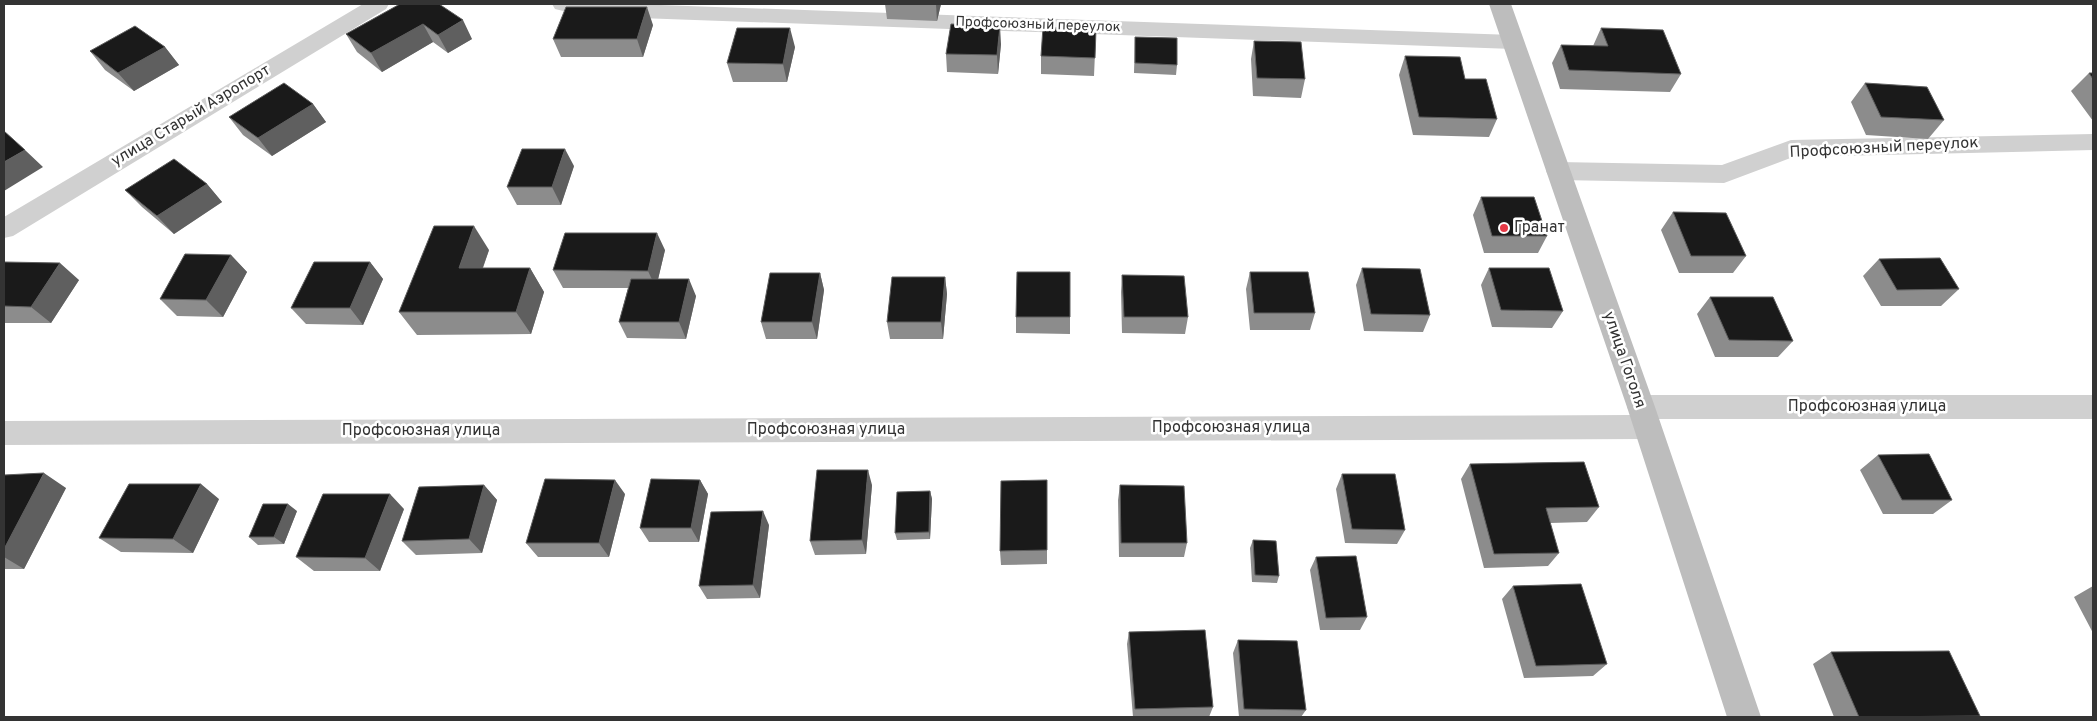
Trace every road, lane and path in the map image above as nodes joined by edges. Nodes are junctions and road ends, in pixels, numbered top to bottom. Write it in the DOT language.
graph roads {
  1 [pos="378,4"];
  2 [pos="564,4"];
  3 [pos="1500,4"];
  4 [pos="1513,42"];
  5 [pos="2093,142"];
  6 [pos="1558,171"];
  7 [pos="4,229"];
  8 [pos="2093,407"];
  9 [pos="1644,417"];
  10 [pos="4,433"];
  11 [pos="1744,717"];
  1 -- 7 [label="street, улица Старый Аэропорт"];
  2 -- 4 [label="street, Профсоюзный переулок"];
  3 -- 4 [label="main road, улица Гоголя"];
  4 -- 6 [label="main road, улица Гоголя"];
  5 -- 6 [label="street, Профсоюзный переулок"];
  6 -- 9 [label="main road, улица Гоголя"];
  8 -- 9 [label="street, Профсоюзная улица"];
  9 -- 10 [label="street, Профсоюзная улица"];
  9 -- 11 [label="main road, улица Гоголя"];
}
